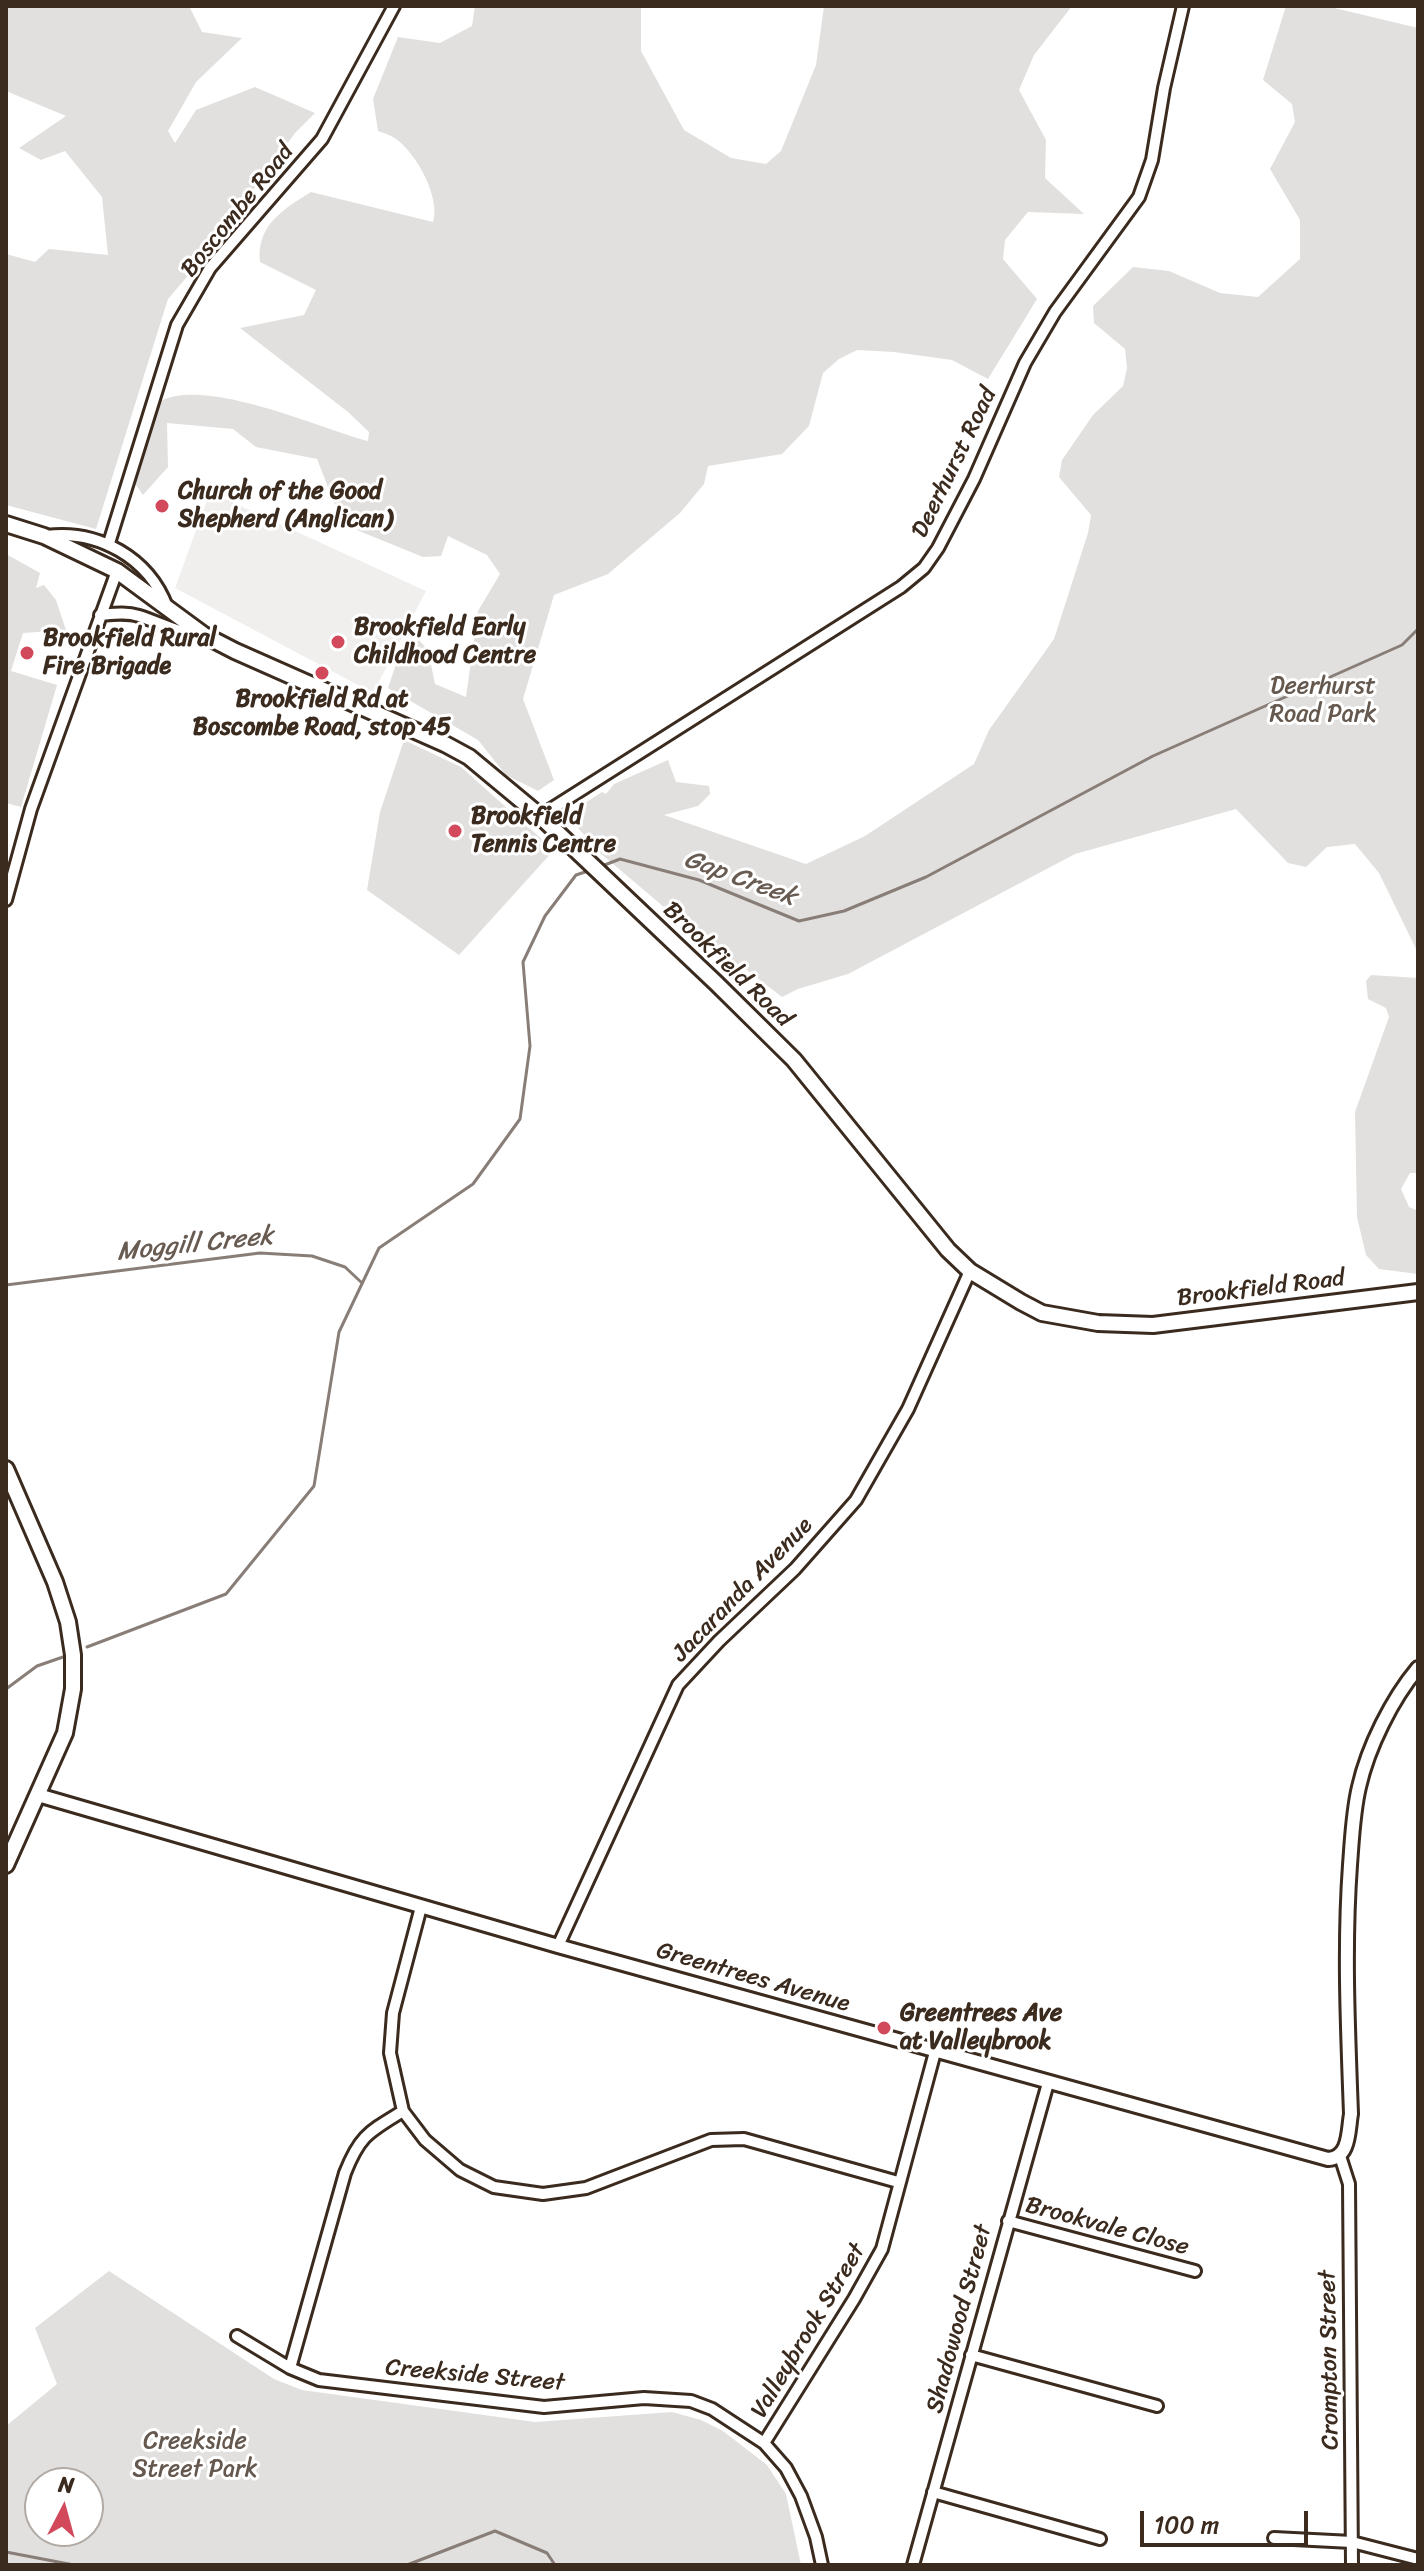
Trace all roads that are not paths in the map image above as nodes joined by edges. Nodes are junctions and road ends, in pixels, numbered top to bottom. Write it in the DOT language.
graph roads {
  1 [pos="394,6"];
  2 [pos="1183,6"];
  3 [pos="6,524"];
  4 [pos="44,536"];
  5 [pos="109,543"];
  6 [pos="117,571"];
  7 [pos="168,610"];
  8 [pos="100,615"];
  9 [pos="204,635"];
  10 [pos="540,816"];
  11 [pos="6,900"];
  12 [pos="970,1271"];
  13 [pos="1418,1292"];
  14 [pos="6,1469"];
  15 [pos="1418,1668"];
  16 [pos="38,1795"];
  17 [pos="6,1865"];
  18 [pos="421,1907"];
  19 [pos="558,1946"];
  20 [pos="935,2052"];
  21 [pos="1048,2083"];
  22 [pos="403,2111"];
  23 [pos="1340,2156"];
  24 [pos="898,2182"];
  25 [pos="1008,2221"];
  26 [pos="1195,2271"];
  27 [pos="237,2336"];
  28 [pos="971,2355"];
  29 [pos="290,2368"];
  30 [pos="1157,2406"];
  31 [pos="764,2443"];
  32 [pos="933,2492"];
  33 [pos="1274,2538"];
  34 [pos="1100,2539"];
  35 [pos="1352,2542"];
  36 [pos="1418,2559"];
  37 [pos="822,2565"];
  38 [pos="913,2565"];
  39 [pos="1352,2565"];
  1 -- 5 [label="street, Boscombe Road"];
  2 -- 10 [label="street, Deerhurst Road"];
  3 -- 4 [label="main road, Brookfield Road"];
  4 -- 5 [label="street"];
  4 -- 6 [label="main road, Brookfield Road"];
  5 -- 7 [label="street"];
  6 -- 7 [label="main road, Brookfield Road"];
  6 -- 8 [label="street"];
  7 -- 9 [label="main road, Brookfield Road"];
  8 -- 9 [label="street"];
  8 -- 11 [label="street"];
  9 -- 10 [label="main road, Brookfield Road"];
  10 -- 12 [label="main road, Brookfield Road"];
  12 -- 13 [label="main road, Brookfield Road"];
  12 -- 19 [label="street, Jacaranda Avenue"];
  14 -- 16 [label="main road"];
  15 -- 23 [label="street"];
  16 -- 17 [label="main road"];
  16 -- 18 [label="street, Greentrees Avenue"];
  18 -- 19 [label="street, Greentrees Avenue"];
  18 -- 22 [label="street"];
  19 -- 20 [label="street, Greentrees Avenue"];
  20 -- 21 [label="street, Greentrees Avenue"];
  20 -- 24 [label="street, Valleybrook Street"];
  21 -- 23 [label="street, Greentrees Avenue"];
  21 -- 25 [label="street, Shadowood Street"];
  22 -- 24 [label="street"];
  22 -- 29 [label="street"];
  23 -- 35 [label="street, Crompton Street"];
  24 -- 31 [label="street, Valleybrook Street"];
  25 -- 26 [label="street, Brookvale Close"];
  25 -- 28 [label="street, Shadowood Street"];
  27 -- 29 [label="street, Creekside Street"];
  28 -- 30 [label="street"];
  28 -- 32 [label="street, Shadowood Street"];
  29 -- 31 [label="street, Creekside Street"];
  31 -- 37 [label="street, Creekside Street"];
  32 -- 34 [label="street"];
  32 -- 38 [label="street, Shadowood Street"];
  33 -- 35 [label="street"];
  35 -- 36 [label="street"];
  35 -- 39 [label="street, Crompton Street"];
}
